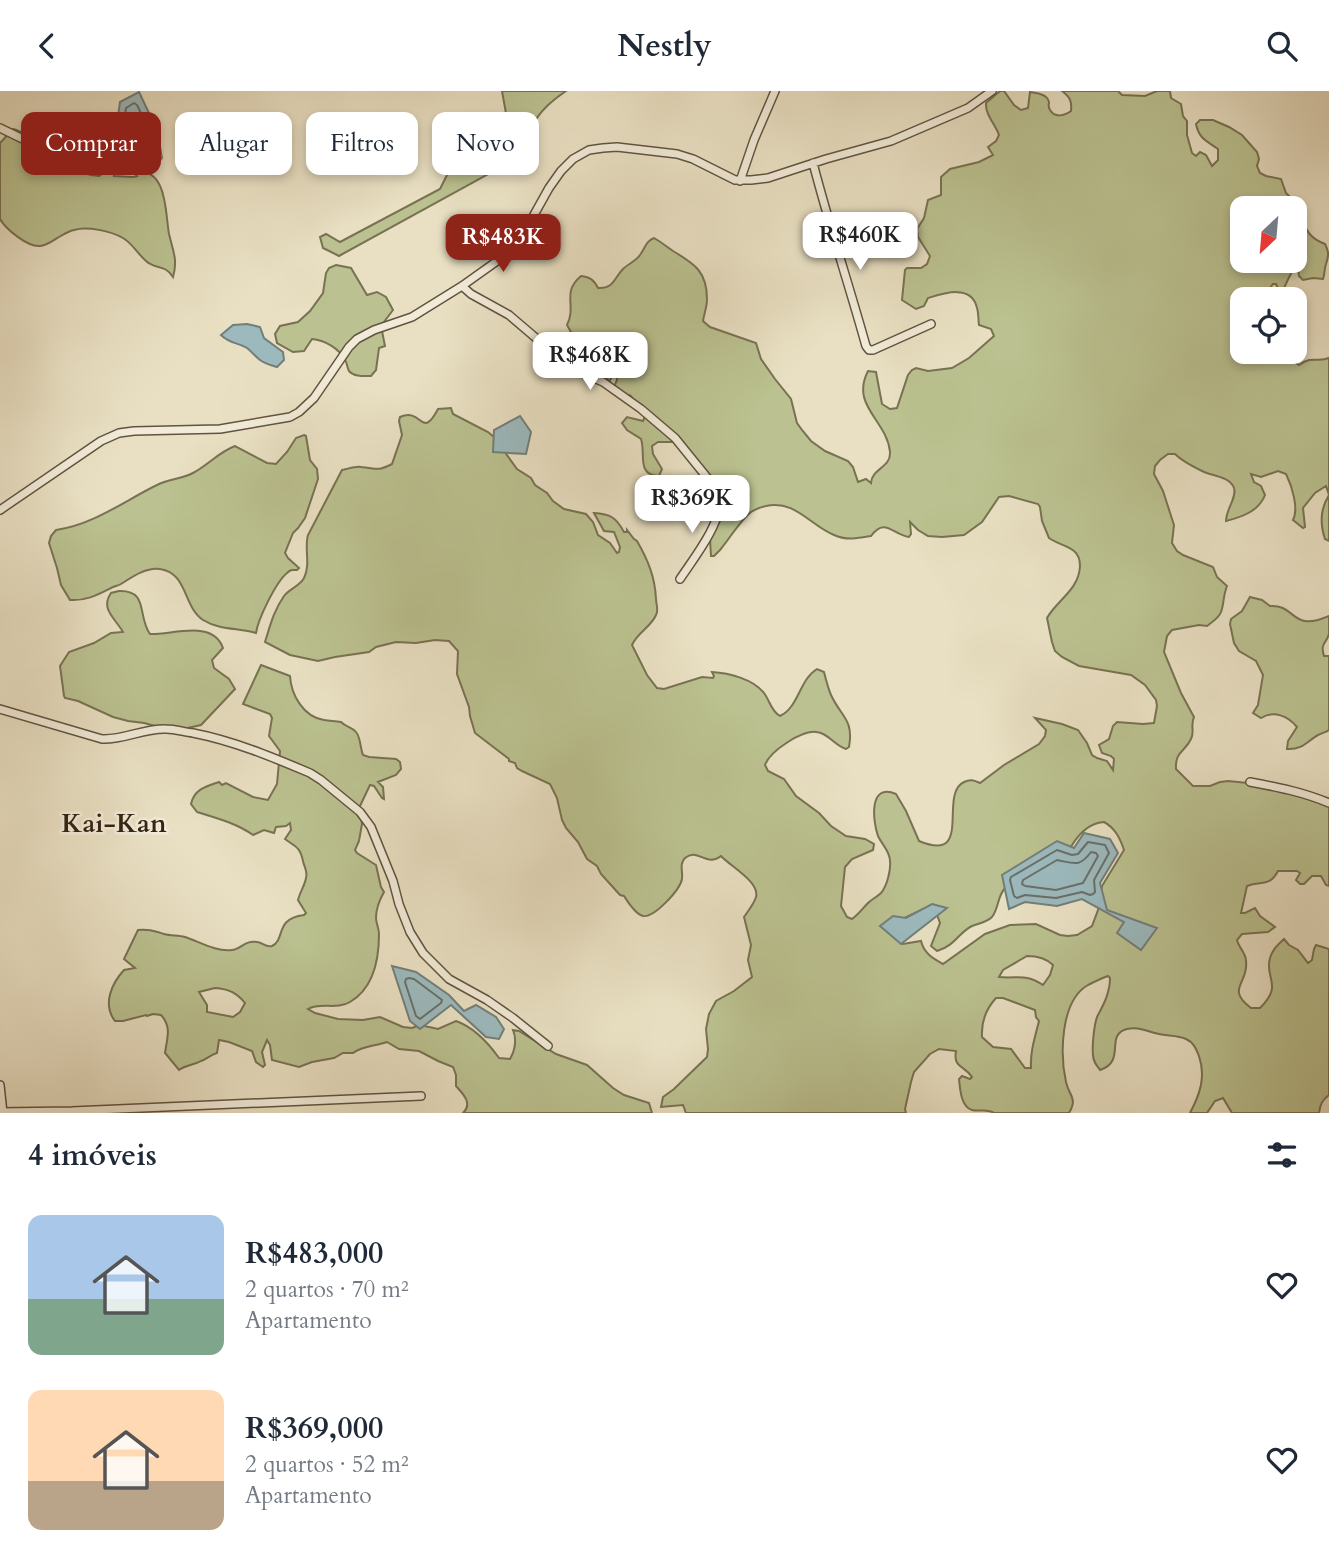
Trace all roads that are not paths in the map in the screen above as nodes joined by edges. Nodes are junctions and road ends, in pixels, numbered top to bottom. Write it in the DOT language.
graph roads {
  1 [pos="775,91"];
  2 [pos="992,91"];
  3 [pos="2,129"];
  4 [pos="21,138"];
  5 [pos="0,139"];
  6 [pos="813,163"];
  7 [pos="740,181"];
  8 [pos="462,286"];
  9 [pos="931,324"];
  10 [pos="0,510"];
  11 [pos="680,579"];
  12 [pos="0,709"];
  13 [pos="1250,782"];
  14 [pos="1329,803"];
  15 [pos="548,1046"];
  16 [pos="0,1085"];
  17 [pos="421,1096"];
  18 [pos="2,1112"];
  1 -- 7 [label="street"];
  2 -- 6 [label="street"];
  3 -- 4 [label="street"];
  3 -- 5 [label="street"];
  6 -- 7 [label="street"];
  6 -- 9 [label="street"];
  7 -- 8 [label="street"];
  8 -- 10 [label="street"];
  8 -- 11 [label="street"];
  12 -- 15 [label="street"];
  13 -- 14 [label="street"];
  16 -- 18 [label="street"];
  17 -- 18 [label="street"];
}
